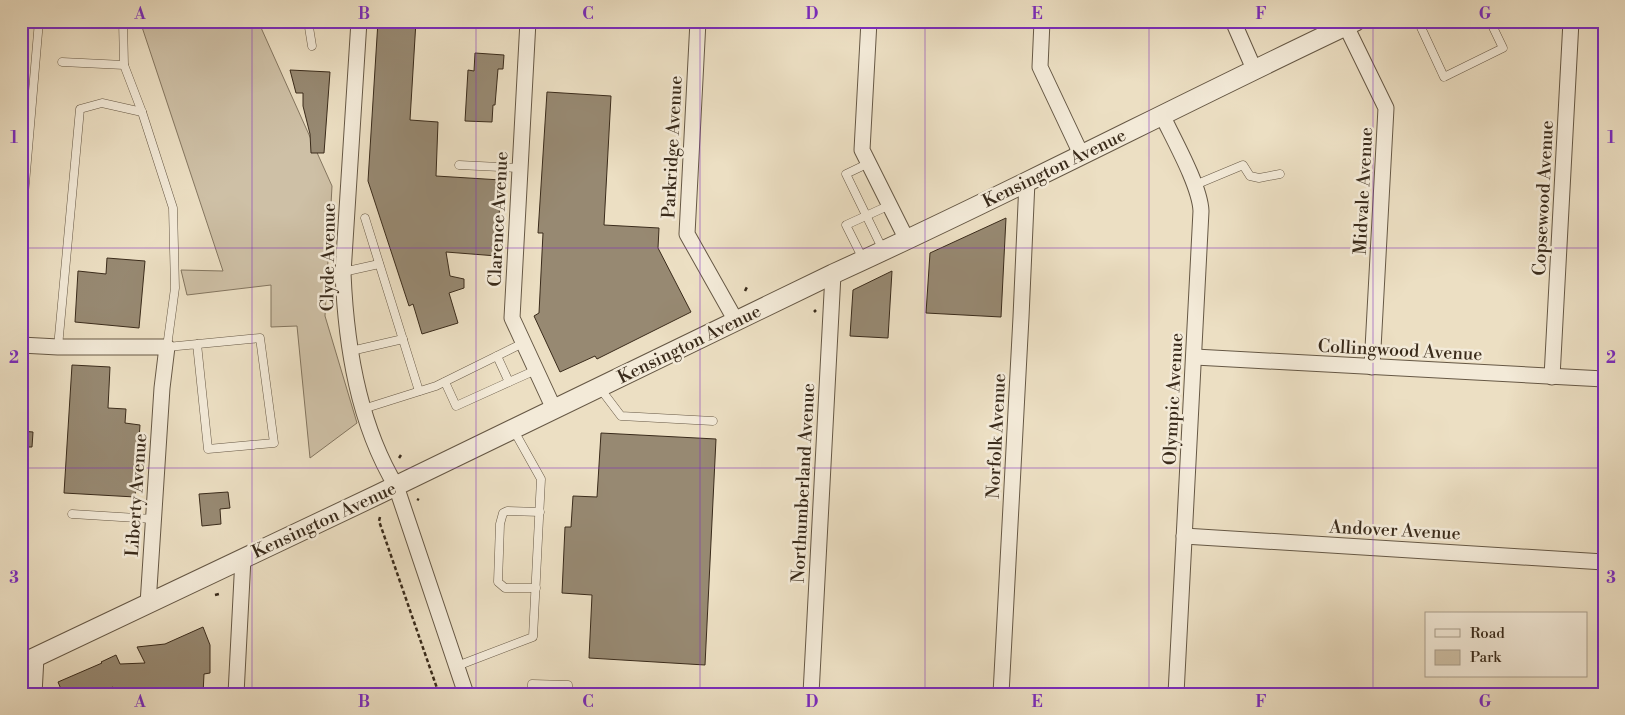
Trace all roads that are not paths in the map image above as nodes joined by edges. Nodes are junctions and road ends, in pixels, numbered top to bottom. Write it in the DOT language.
graph roads {
  1 [pos="38,21"];
  2 [pos="123,21"];
  3 [pos="308,21"];
  4 [pos="358,21"];
  5 [pos="528,21"];
  6 [pos="698,21"];
  7 [pos="869,21"];
  8 [pos="1042,21"];
  9 [pos="1233,21"];
  10 [pos="1418,21"];
  11 [pos="1490,21"];
  12 [pos="1571,21"];
  13 [pos="1350,24"];
  14 [pos="312,46"];
  15 [pos="62,62"];
  16 [pos="124,66"];
  17 [pos="1254,69"];
  18 [pos="142,112"];
  19 [pos="1162,115"];
  20 [pos="1081,154"];
  21 [pos="869,163"];
  22 [pos="459,165"];
  23 [pos="520,168"];
  24 [pos="1280,174"];
  25 [pos="1027,181"];
  26 [pos="1195,185"];
  27 [pos="890,205"];
  28 [pos="866,216"];
  29 [pos="365,218"];
  30 [pos="21,230"];
  31 [pos="908,240"];
  32 [pos="883,251"];
  33 [pos="863,260"];
  34 [pos="379,264"];
  35 [pos="343,272"];
  36 [pos="833,274"];
  37 [pos="736,321"];
  38 [pos="403,339"];
  39 [pos="523,343"];
  40 [pos="197,344"];
  41 [pos="21,345"];
  42 [pos="58,347"];
  43 [pos="167,347"];
  44 [pos="351,350"];
  45 [pos="497,356"];
  46 [pos="1194,357"];
  47 [pos="1372,367"];
  48 [pos="536,370"];
  49 [pos="1552,377"];
  50 [pos="1604,379"];
  51 [pos="445,382"];
  52 [pos="509,382"];
  53 [pos="599,387"];
  54 [pos="419,391"];
  55 [pos="363,409"];
  56 [pos="554,409"];
  57 [pos="713,421"];
  58 [pos="513,429"];
  59 [pos="396,486"];
  60 [pos="540,512"];
  61 [pos="72,514"];
  62 [pos="153,519"];
  63 [pos="1184,536"];
  64 [pos="243,558"];
  65 [pos="1604,562"];
  66 [pos="536,588"];
  67 [pos="148,604"];
  68 [pos="28,660"];
  69 [pos="457,666"];
  70 [pos="34,694"];
  71 [pos="236,694"];
  72 [pos="466,694"];
  73 [pos="532,694"];
  74 [pos="568,694"];
  75 [pos="811,694"];
  76 [pos="1001,694"];
  77 [pos="1176,694"];
  1 -- 30 [label="lane"];
  2 -- 16 [label="lane"];
  3 -- 14 [label="lane"];
  4 -- 35 [label="street, Clyde Avenue"];
  5 -- 23 [label="street, Clarence Avenue"];
  6 -- 37 [label="street, Parkridge Avenue"];
  7 -- 21 [label="street"];
  8 -- 20 [label="street"];
  9 -- 17 [label="street"];
  10 -- 11 [label="lane"];
  12 -- 49 [label="street, Copsewood Avenue"];
  13 -- 17 [label="street, Kensington Avenue"];
  13 -- 47 [label="street, Midvale Avenue"];
  15 -- 16 [label="lane"];
  16 -- 18 [label="lane"];
  17 -- 19 [label="street, Kensington Avenue"];
  18 -- 42 [label="lane"];
  18 -- 43 [label="lane"];
  19 -- 20 [label="street, Kensington Avenue"];
  19 -- 26 [label="street, Olympic Avenue"];
  20 -- 25 [label="street, Kensington Avenue"];
  21 -- 27 [label="street"];
  21 -- 28 [label="lane"];
  22 -- 23 [label="lane"];
  23 -- 39 [label="street, Clarence Avenue"];
  24 -- 26 [label="lane"];
  25 -- 31 [label="street, Kensington Avenue"];
  25 -- 76 [label="street, Norfolk Avenue"];
  26 -- 46 [label="street, Olympic Avenue"];
  27 -- 28 [label="lane"];
  27 -- 31 [label="street"];
  28 -- 32 [label="lane"];
  28 -- 33 [label="lane"];
  29 -- 34 [label="lane"];
  31 -- 32 [label="street, Kensington Avenue"];
  32 -- 33 [label="street, Kensington Avenue"];
  33 -- 36 [label="street, Kensington Avenue"];
  34 -- 35 [label="lane"];
  34 -- 38 [label="lane"];
  35 -- 44 [label="street, Clyde Avenue"];
  36 -- 37 [label="street, Kensington Avenue"];
  36 -- 75 [label="street, Northumberland Avenue"];
  37 -- 53 [label="street, Kensington Avenue"];
  38 -- 44 [label="lane"];
  38 -- 54 [label="lane"];
  39 -- 45 [label="lane"];
  39 -- 48 [label="street, Clarence Avenue"];
  40 -- 40 [label="lane"];
  40 -- 43 [label="lane"];
  41 -- 42 [label="street"];
  42 -- 43 [label="street"];
  43 -- 62 [label="street, Liberty Avenue"];
  44 -- 55 [label="street, Clyde Avenue"];
  45 -- 51 [label="lane"];
  45 -- 52 [label="lane"];
  46 -- 47 [label="street, Collingwood Avenue"];
  46 -- 63 [label="street, Olympic Avenue"];
  47 -- 49 [label="street, Collingwood Avenue"];
  48 -- 52 [label="lane"];
  48 -- 56 [label="street, Clarence Avenue"];
  49 -- 50 [label="street, Collingwood Avenue"];
  51 -- 52 [label="lane"];
  51 -- 54 [label="lane"];
  53 -- 56 [label="street, Kensington Avenue"];
  53 -- 57 [label="lane"];
  54 -- 55 [label="lane"];
  55 -- 59 [label="street, Clyde Avenue"];
  56 -- 58 [label="street, Kensington Avenue"];
  58 -- 59 [label="street, Kensington Avenue"];
  58 -- 60 [label="lane"];
  59 -- 64 [label="street, Kensington Avenue"];
  59 -- 69 [label="street, Clyde Avenue"];
  60 -- 66 [label="lane"];
  60 -- 66 [label="lane"];
  61 -- 62 [label="lane"];
  62 -- 67 [label="street, Liberty Avenue"];
  63 -- 65 [label="street, Andover Avenue"];
  63 -- 77 [label="street, Olympic Avenue"];
  64 -- 67 [label="street, Kensington Avenue"];
  64 -- 71 [label="street"];
  66 -- 69 [label="lane"];
  67 -- 68 [label="street, Kensington Avenue"];
  68 -- 70 [label="street"];
  69 -- 72 [label="street, Clyde Avenue"];
  73 -- 74 [label="lane"];
}
